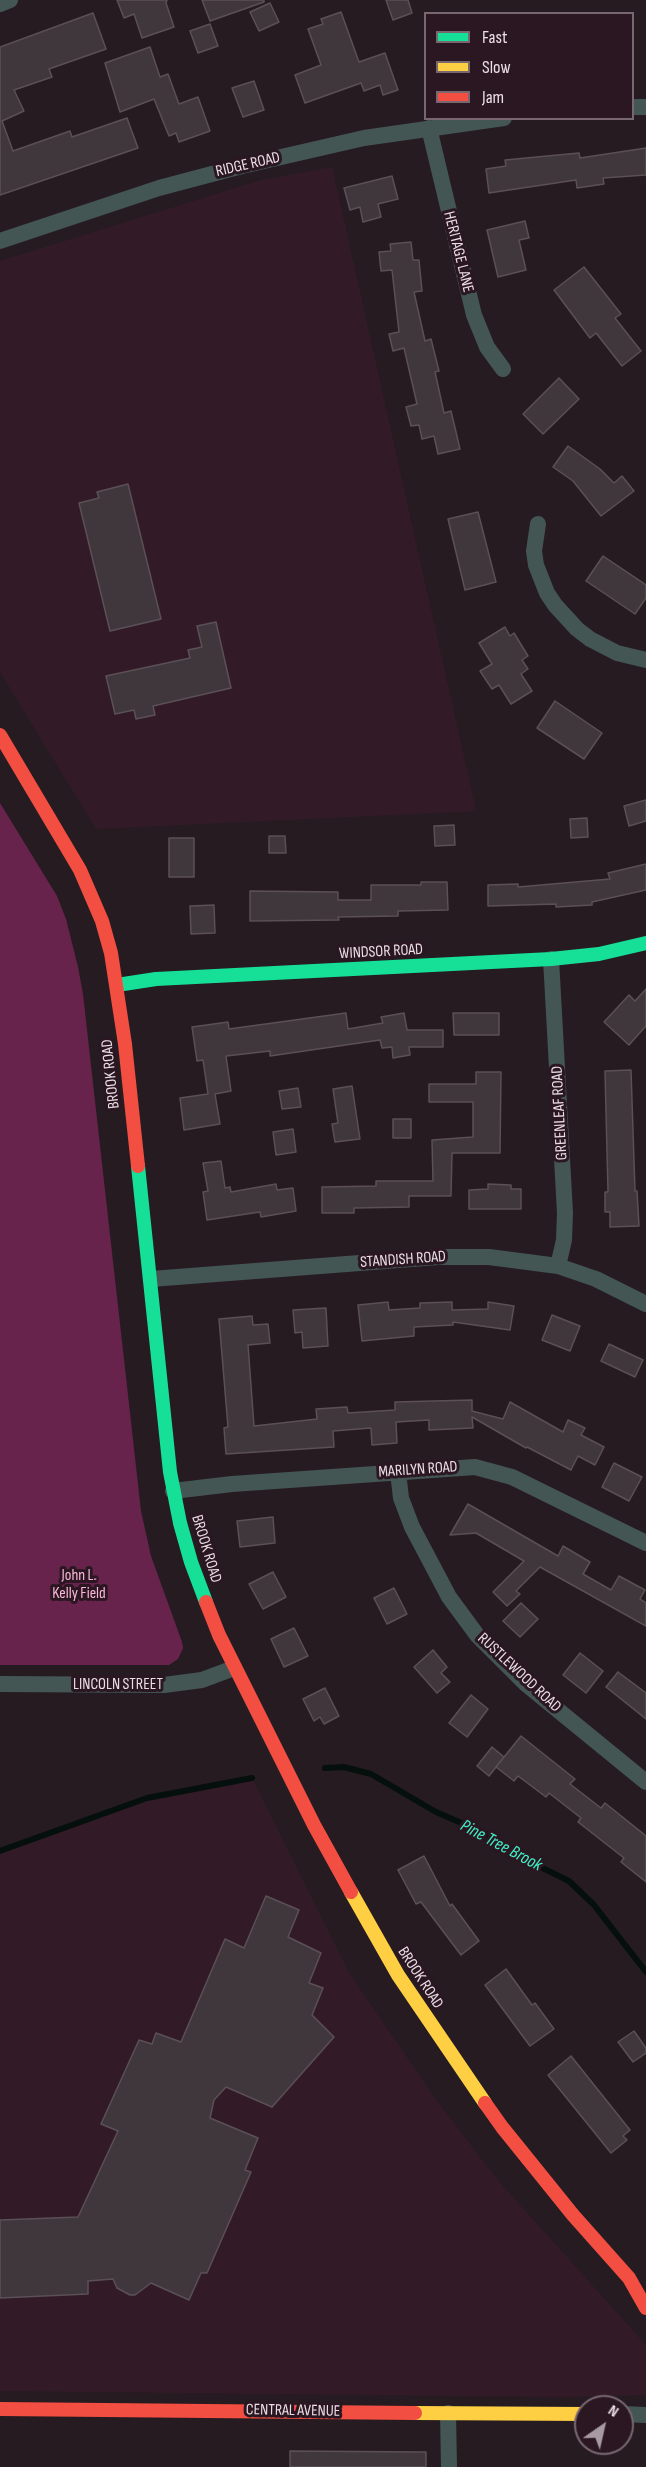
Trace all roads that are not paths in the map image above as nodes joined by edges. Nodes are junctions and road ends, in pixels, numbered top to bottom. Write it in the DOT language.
graph roads {
  1 [pos="10,0"];
  2 [pos="0,4"];
  3 [pos="489,120"];
  4 [pos="429,128"];
  5 [pos="0,241"];
  6 [pos="503,369"];
  7 [pos="538,524"];
  8 [pos="646,660"];
  9 [pos="0,735"];
  10 [pos="646,943"];
  11 [pos="551,959"];
  12 [pos="117,985"];
  13 [pos="558,1266"];
  14 [pos="151,1279"];
  15 [pos="646,1304"];
  16 [pos="398,1472"];
  17 [pos="173,1491"];
  18 [pos="646,1543"];
  19 [pos="234,1668"];
  20 [pos="0,1684"];
  21 [pos="646,1782"];
  22 [pos="629,2278"];
  23 [pos="646,2289"];
  24 [pos="646,2308"];
  25 [pos="0,2409"];
  26 [pos="448,2413"];
  27 [pos="574,2414"];
  28 [pos="449,2467"];
  1 -- 2 [label="street"];
  3 -- 4 [label="street, RIDGE ROAD"];
  4 -- 5 [label="street, RIDGE ROAD"];
  4 -- 6 [label="street, HERITAGE LANE"];
  7 -- 8 [label="street"];
  9 -- 12 [label="main road, BROOK ROAD"];
  10 -- 11 [label="main road, WINDSOR ROAD"];
  11 -- 12 [label="main road, WINDSOR ROAD"];
  11 -- 13 [label="street, GREENLEAF ROAD"];
  12 -- 14 [label="main road, BROOK ROAD"];
  13 -- 14 [label="street, STANDISH ROAD"];
  13 -- 15 [label="street, STANDISH ROAD"];
  14 -- 17 [label="main road, BROOK ROAD"];
  16 -- 17 [label="street, MARILYN ROAD"];
  16 -- 18 [label="street, MARILYN ROAD"];
  16 -- 21 [label="street, RUSTLEWOOD ROAD"];
  17 -- 19 [label="main road, BROOK ROAD"];
  19 -- 20 [label="street, LINCOLN STREET"];
  19 -- 22 [label="main road, BROOK ROAD"];
  22 -- 23 [label="main road, BROOK ROAD"];
  22 -- 24 [label="main road, BROOK ROAD"];
  25 -- 26 [label="main road, CENTRAL AVENUE"];
  26 -- 27 [label="main road, CENTRAL AVENUE"];
  26 -- 28 [label="street"];
}
